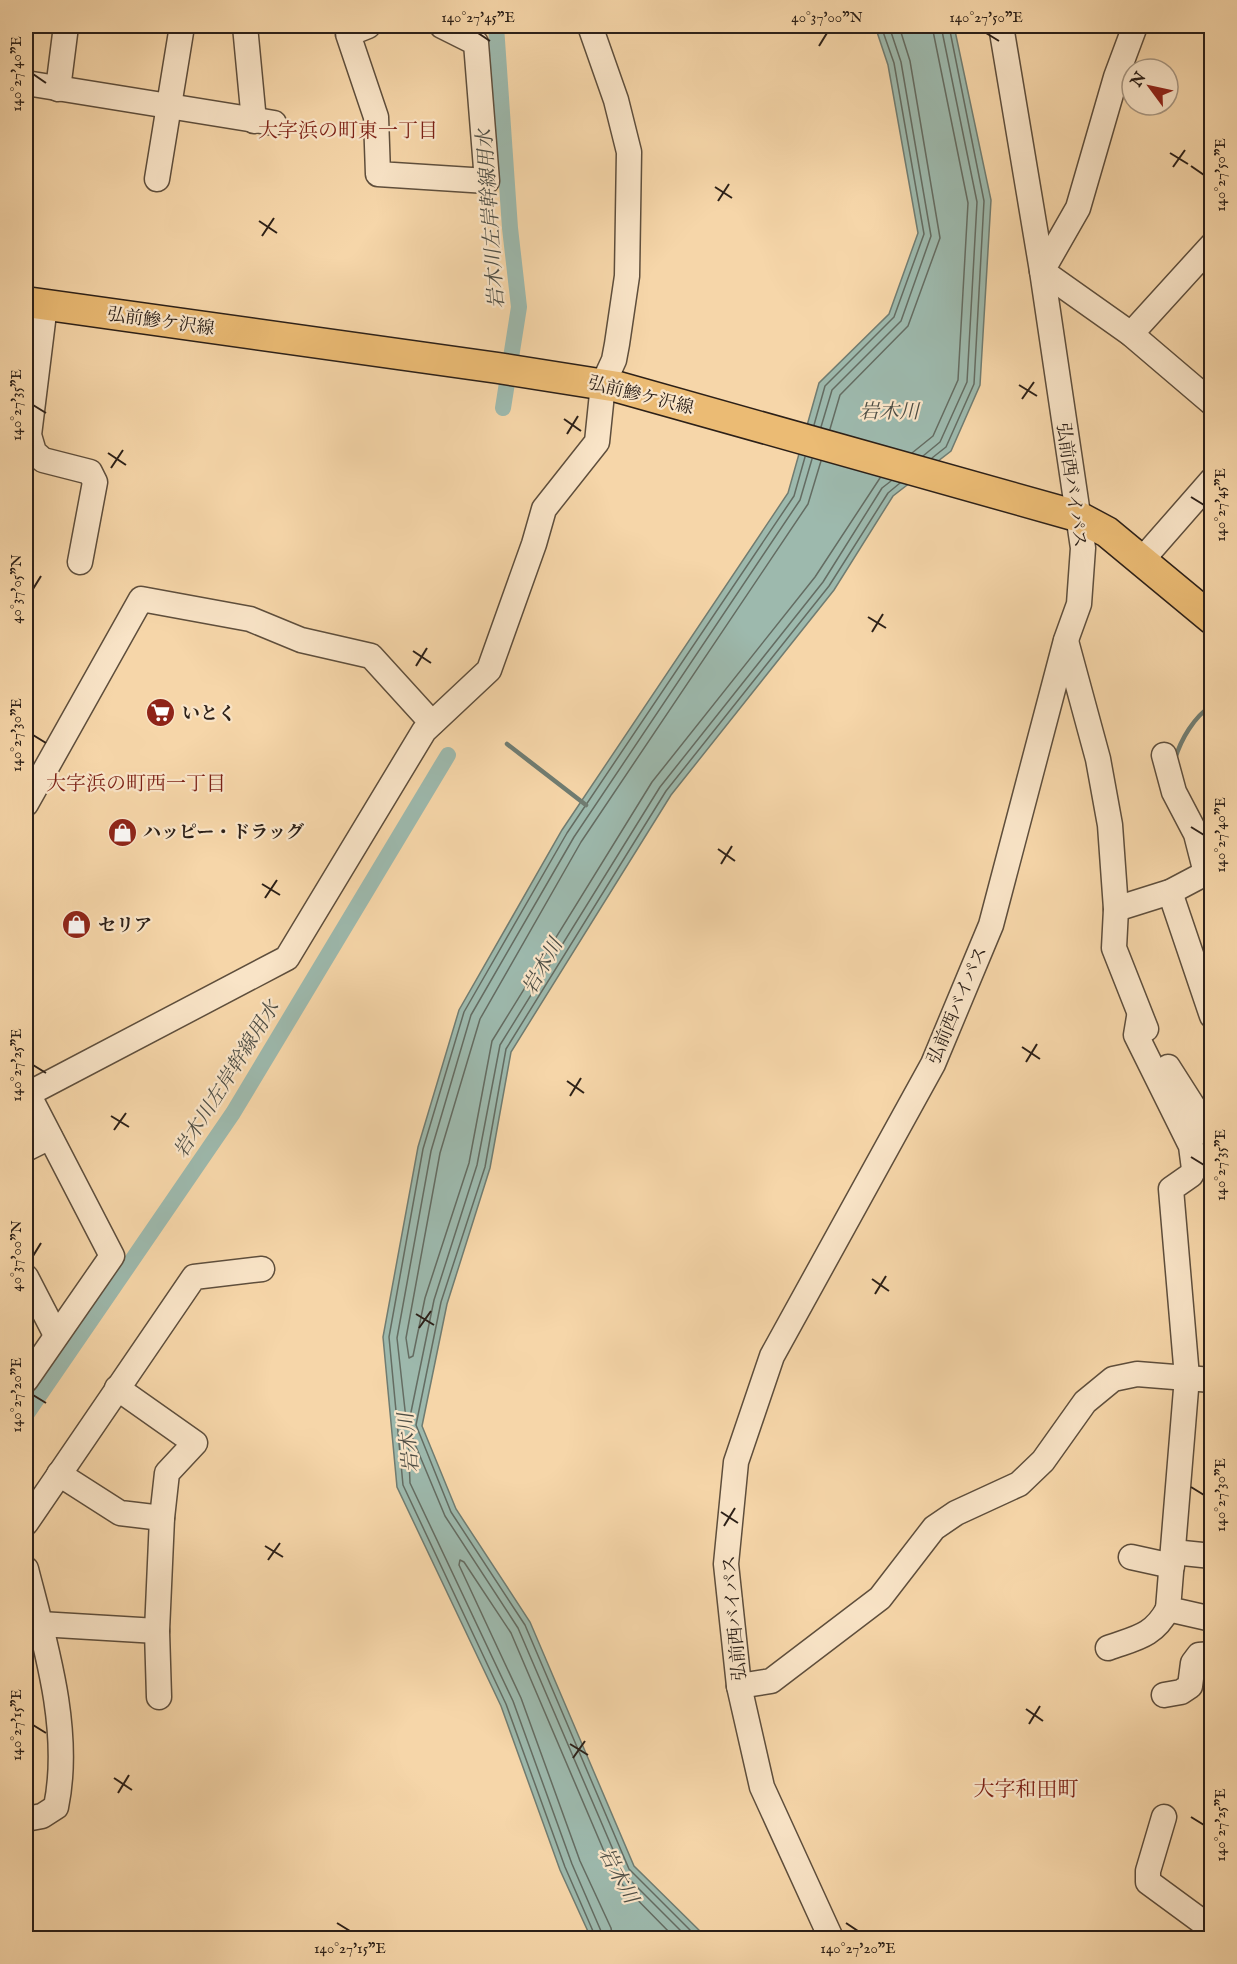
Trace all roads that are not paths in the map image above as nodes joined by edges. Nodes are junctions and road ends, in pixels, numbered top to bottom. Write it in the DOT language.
graph roads {
  1 [pos="66,26"];
  2 [pos="182,26"];
  3 [pos="245,26"];
  4 [pos="442,26"];
  5 [pos="590,26"];
  6 [pos="1000,26"];
  7 [pos="1135,26"];
  8 [pos="349,28"];
  9 [pos="58,88"];
  10 [pos="27,89"];
  11 [pos="169,108"];
  12 [pos="157,179"];
  13 [pos="1212,244"];
  14 [pos="1042,271"];
  15 [pos="35,304"];
  16 [pos="1131,334"];
  17 [pos="610,386"];
  18 [pos="1212,403"];
  19 [pos="27,435"];
  20 [pos="1212,480"];
  21 [pos="1077,516"];
  22 [pos="1141,561"];
  23 [pos="80,562"];
  24 [pos="1212,619"];
  25 [pos="1066,640"];
  26 [pos="432,723"];
  27 [pos="1164,755"];
  28 [pos="26,804"];
  29 [pos="1170,892"];
  30 [pos="1116,909"];
  31 [pos="1212,1016"];
  32 [pos="1139,1017"];
  33 [pos="27,1092"];
  34 [pos="1212,1136"];
  35 [pos="50,1137"];
  36 [pos="26,1149"];
  37 [pos="262,1269"];
  38 [pos="26,1277"];
  39 [pos="56,1335"];
  40 [pos="1187,1377"];
  41 [pos="26,1380"];
  42 [pos="1212,1380"];
  43 [pos="117,1388"];
  44 [pos="59,1474"];
  45 [pos="162,1518"];
  46 [pos="26,1523"];
  47 [pos="1212,1556"];
  48 [pos="1131,1557"];
  49 [pos="1172,1559"];
  50 [pos="26,1569"];
  51 [pos="1168,1609"];
  52 [pos="1212,1619"];
  53 [pos="40,1624"];
  54 [pos="157,1631"];
  55 [pos="1211,1647"];
  56 [pos="1108,1648"];
  57 [pos="739,1686"];
  58 [pos="1164,1695"];
  59 [pos="159,1697"];
  60 [pos="1164,1817"];
  61 [pos="26,1819"];
  62 [pos="1212,1929"];
  63 [pos="831,1938"];
  1 -- 9 [label="street"];
  2 -- 11 [label="street"];
  3 -- 11 [label="street"];
  4 -- 8 [label="street"];
  5 -- 17 [label="street"];
  6 -- 14 [label="street, 弘前西バイパス"];
  7 -- 14 [label="street"];
  9 -- 10 [label="street"];
  9 -- 11 [label="street"];
  11 -- 12 [label="street"];
  13 -- 16 [label="street"];
  14 -- 16 [label="street"];
  14 -- 21 [label="street, 弘前西バイパス"];
  15 -- 17 [label="main road, 弘前鰺ケ沢線"];
  15 -- 19 [label="street"];
  16 -- 18 [label="street"];
  17 -- 21 [label="main road, 弘前鰺ケ沢線"];
  17 -- 26 [label="street"];
  19 -- 23 [label="street"];
  20 -- 22 [label="street"];
  21 -- 22 [label="main road, 弘前鰺ケ沢線"];
  21 -- 25 [label="street, 弘前西バイパス"];
  22 -- 24 [label="main road, 弘前鰺ケ沢線"];
  25 -- 30 [label="street"];
  25 -- 57 [label="street, 弘前西バイパス"];
  26 -- 28 [label="street"];
  26 -- 33 [label="street"];
  27 -- 29 [label="street"];
  29 -- 30 [label="street"];
  29 -- 31 [label="street"];
  30 -- 32 [label="street"];
  32 -- 34 [label="street"];
  32 -- 40 [label="street"];
  33 -- 35 [label="street"];
  35 -- 36 [label="street"];
  35 -- 39 [label="street"];
  37 -- 43 [label="street"];
  38 -- 39 [label="street"];
  39 -- 41 [label="street"];
  40 -- 42 [label="street"];
  40 -- 49 [label="street"];
  40 -- 57 [label="street"];
  43 -- 44 [label="street"];
  43 -- 45 [label="street"];
  44 -- 45 [label="street"];
  44 -- 46 [label="street"];
  45 -- 54 [label="street"];
  47 -- 49 [label="street"];
  48 -- 49 [label="street"];
  49 -- 51 [label="street"];
  50 -- 53 [label="street"];
  51 -- 52 [label="street"];
  51 -- 56 [label="street"];
  53 -- 54 [label="street"];
  53 -- 61 [label="street"];
  54 -- 59 [label="street"];
  55 -- 58 [label="street"];
  57 -- 63 [label="street, 弘前西バイパス"];
  60 -- 62 [label="street"];
}
